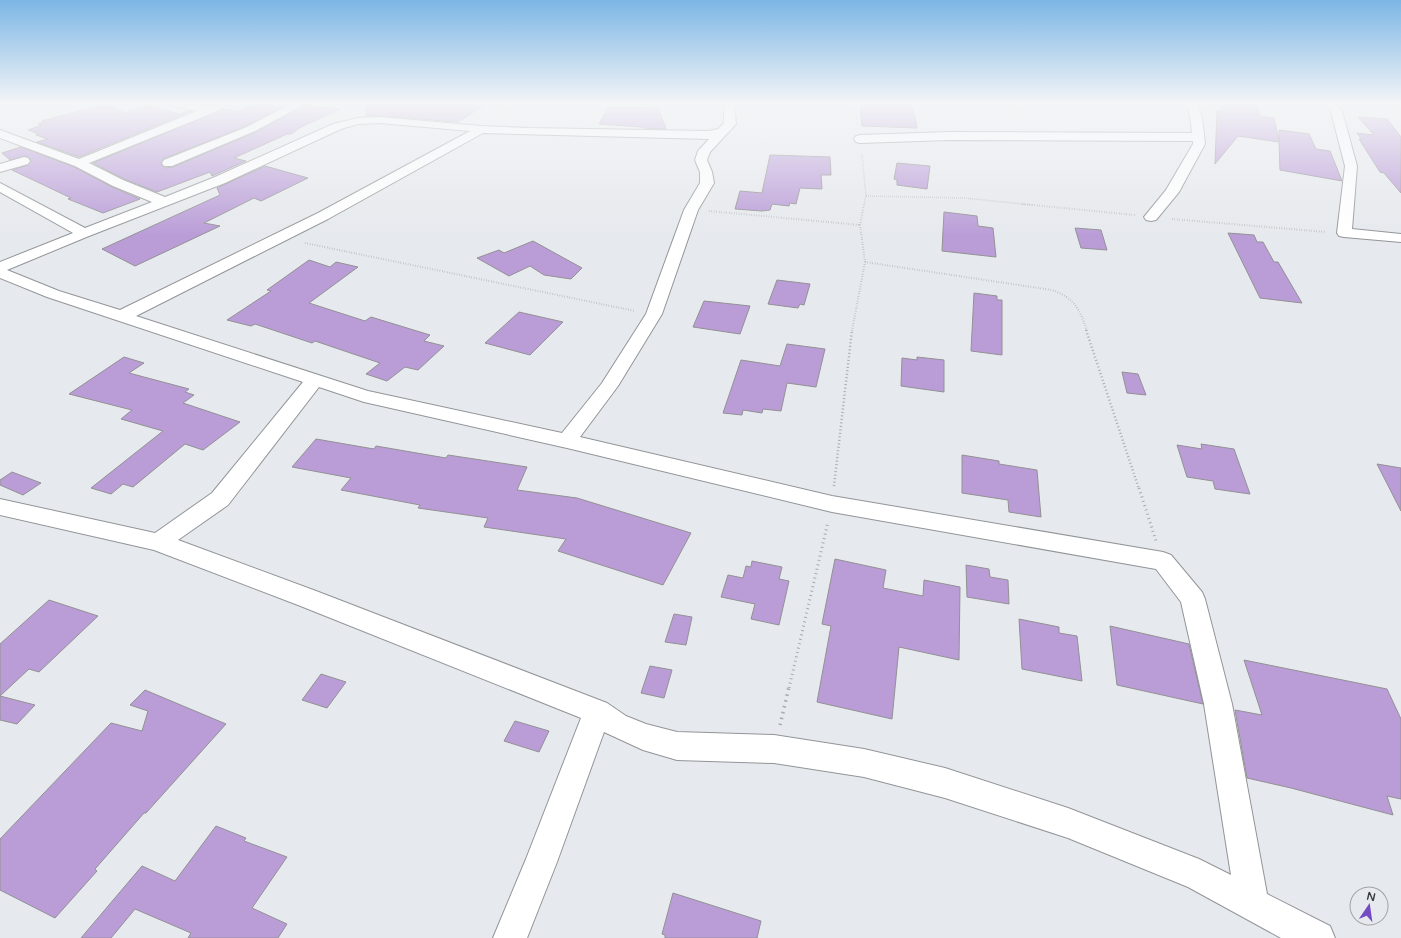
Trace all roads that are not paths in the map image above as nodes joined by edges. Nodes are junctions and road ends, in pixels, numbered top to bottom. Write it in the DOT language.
graph roads {
  1 [pos="36,148"];
  2 [pos="119,148"];
  3 [pos="205,148"];
  4 [pos="289,148"];
  5 [pos="450,148"];
  6 [pos="708,148"];
  7 [pos="1197,148"];
  8 [pos="1346,148"];
  9 [pos="24,161"];
  10 [pos="168,163"];
  11 [pos="79,164"];
  12 [pos="0,168"];
  13 [pos="0,187"];
  14 [pos="163,201"];
  15 [pos="1151,217"];
  16 [pos="84,233"];
  17 [pos="1401,238"];
  18 [pos="0,268"];
  19 [pos="0,273"];
  20 [pos="122,316"];
  21 [pos="315,380"];
  22 [pos="567,441"];
  23 [pos="0,507"];
  24 [pos="158,542"];
  25 [pos="597,712"];
  26 [pos="1252,904"];
  27 [pos="510,938"];
  28 [pos="1318,938"];
  1 -- 11 [label="street"];
  2 -- 11 [label="street"];
  3 -- 10 [label="street"];
  4 -- 14 [label="street"];
  5 -- 20 [label="street"];
  6 -- 22 [label="street"];
  7 -- 15 [label="street"];
  8 -- 17 [label="street"];
  9 -- 12 [label="street"];
  11 -- 14 [label="street"];
  13 -- 16 [label="street"];
  14 -- 16 [label="street"];
  16 -- 18 [label="street"];
  19 -- 20 [label="street"];
  20 -- 21 [label="street"];
  21 -- 22 [label="street"];
  21 -- 24 [label="street"];
  22 -- 26 [label="street"];
  23 -- 24 [label="street"];
  24 -- 25 [label="street"];
  25 -- 26 [label="street"];
  25 -- 27 [label="street"];
  26 -- 28 [label="street"];
}
